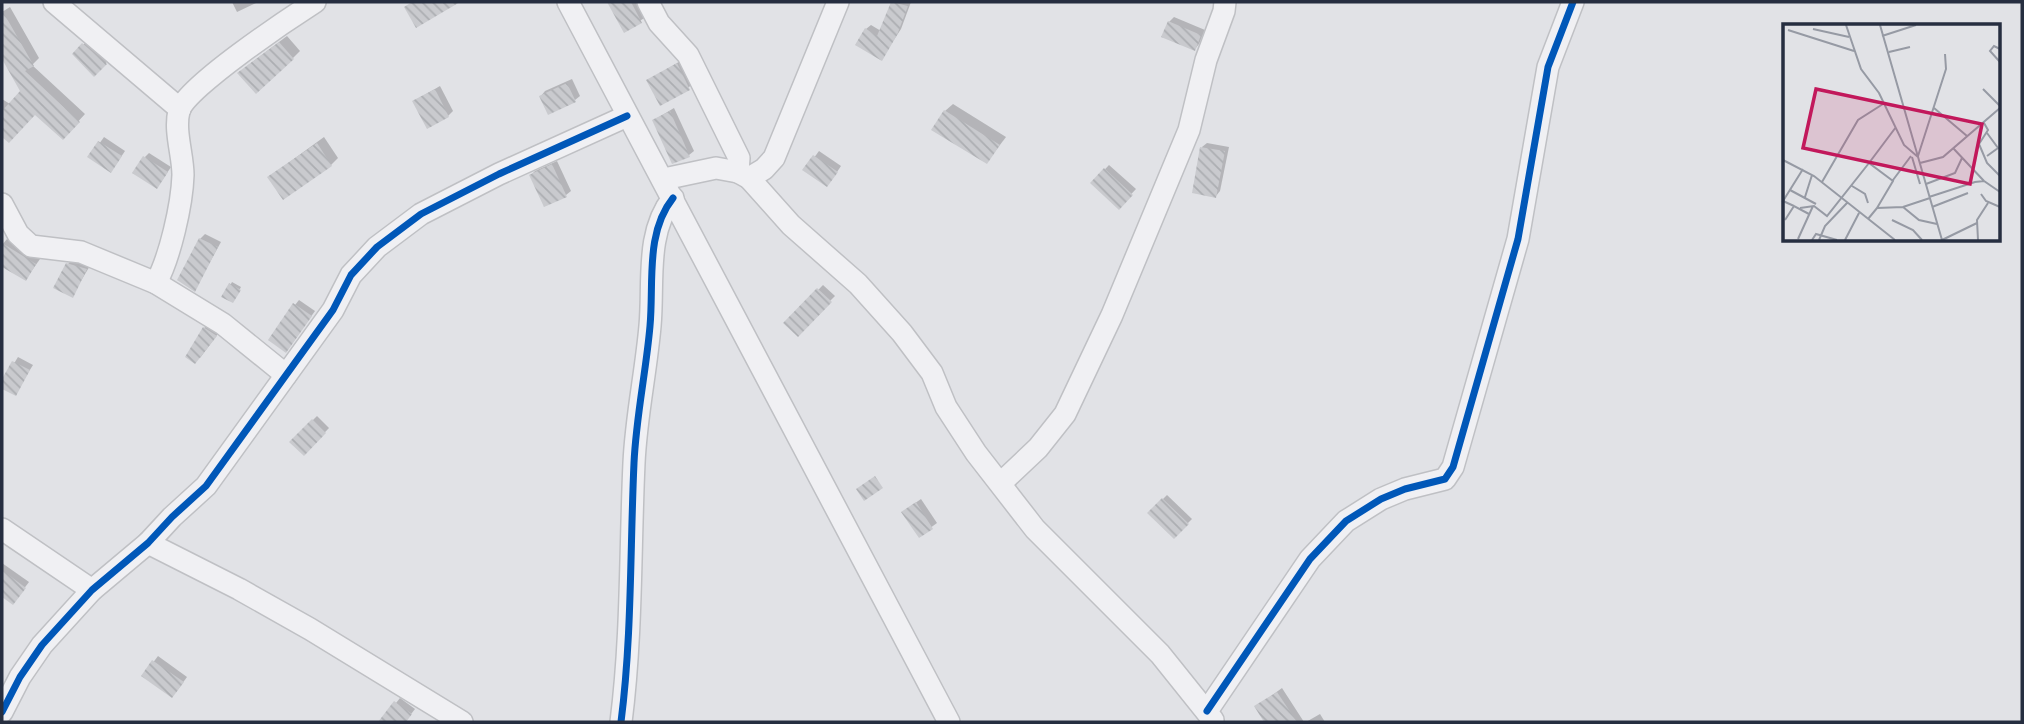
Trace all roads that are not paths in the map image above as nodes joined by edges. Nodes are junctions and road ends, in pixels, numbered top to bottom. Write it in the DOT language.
graph roads {
  1 [pos="54,2"];
  2 [pos="315,2"];
  3 [pos="569,2"];
  4 [pos="648,2"];
  5 [pos="838,2"];
  6 [pos="1224,2"];
  7 [pos="1573,2"];
  8 [pos="180,109"];
  9 [pos="627,116"];
  10 [pos="744,175"];
  11 [pos="664,179"];
  12 [pos="673,198"];
  13 [pos="2,204"];
  14 [pos="156,283"];
  15 [pos="286,375"];
  16 [pos="1001,483"];
  17 [pos="2,529"];
  18 [pos="148,543"];
  19 [pos="92,590"];
  20 [pos="2,712"];
  21 [pos="1210,717"];
  22 [pos="462,722"];
  23 [pos="621,722"];
  24 [pos="948,722"];
  1 -- 8 [label="street"];
  2 -- 8 [label="street"];
  3 -- 9 [label="street"];
  4 -- 10 [label="street"];
  5 -- 10 [label="street"];
  6 -- 16 [label="street"];
  7 -- 21 [label="street"];
  8 -- 14 [label="street"];
  9 -- 11 [label="street"];
  9 -- 15 [label="street"];
  10 -- 11 [label="street"];
  10 -- 16 [label="street"];
  11 -- 12 [label="street"];
  12 -- 23 [label="street"];
  12 -- 24 [label="street"];
  13 -- 14 [label="street"];
  14 -- 15 [label="street"];
  15 -- 18 [label="street"];
  16 -- 21 [label="street"];
  17 -- 19 [label="street"];
  18 -- 19 [label="street"];
  18 -- 22 [label="street"];
  19 -- 20 [label="street"];
}
